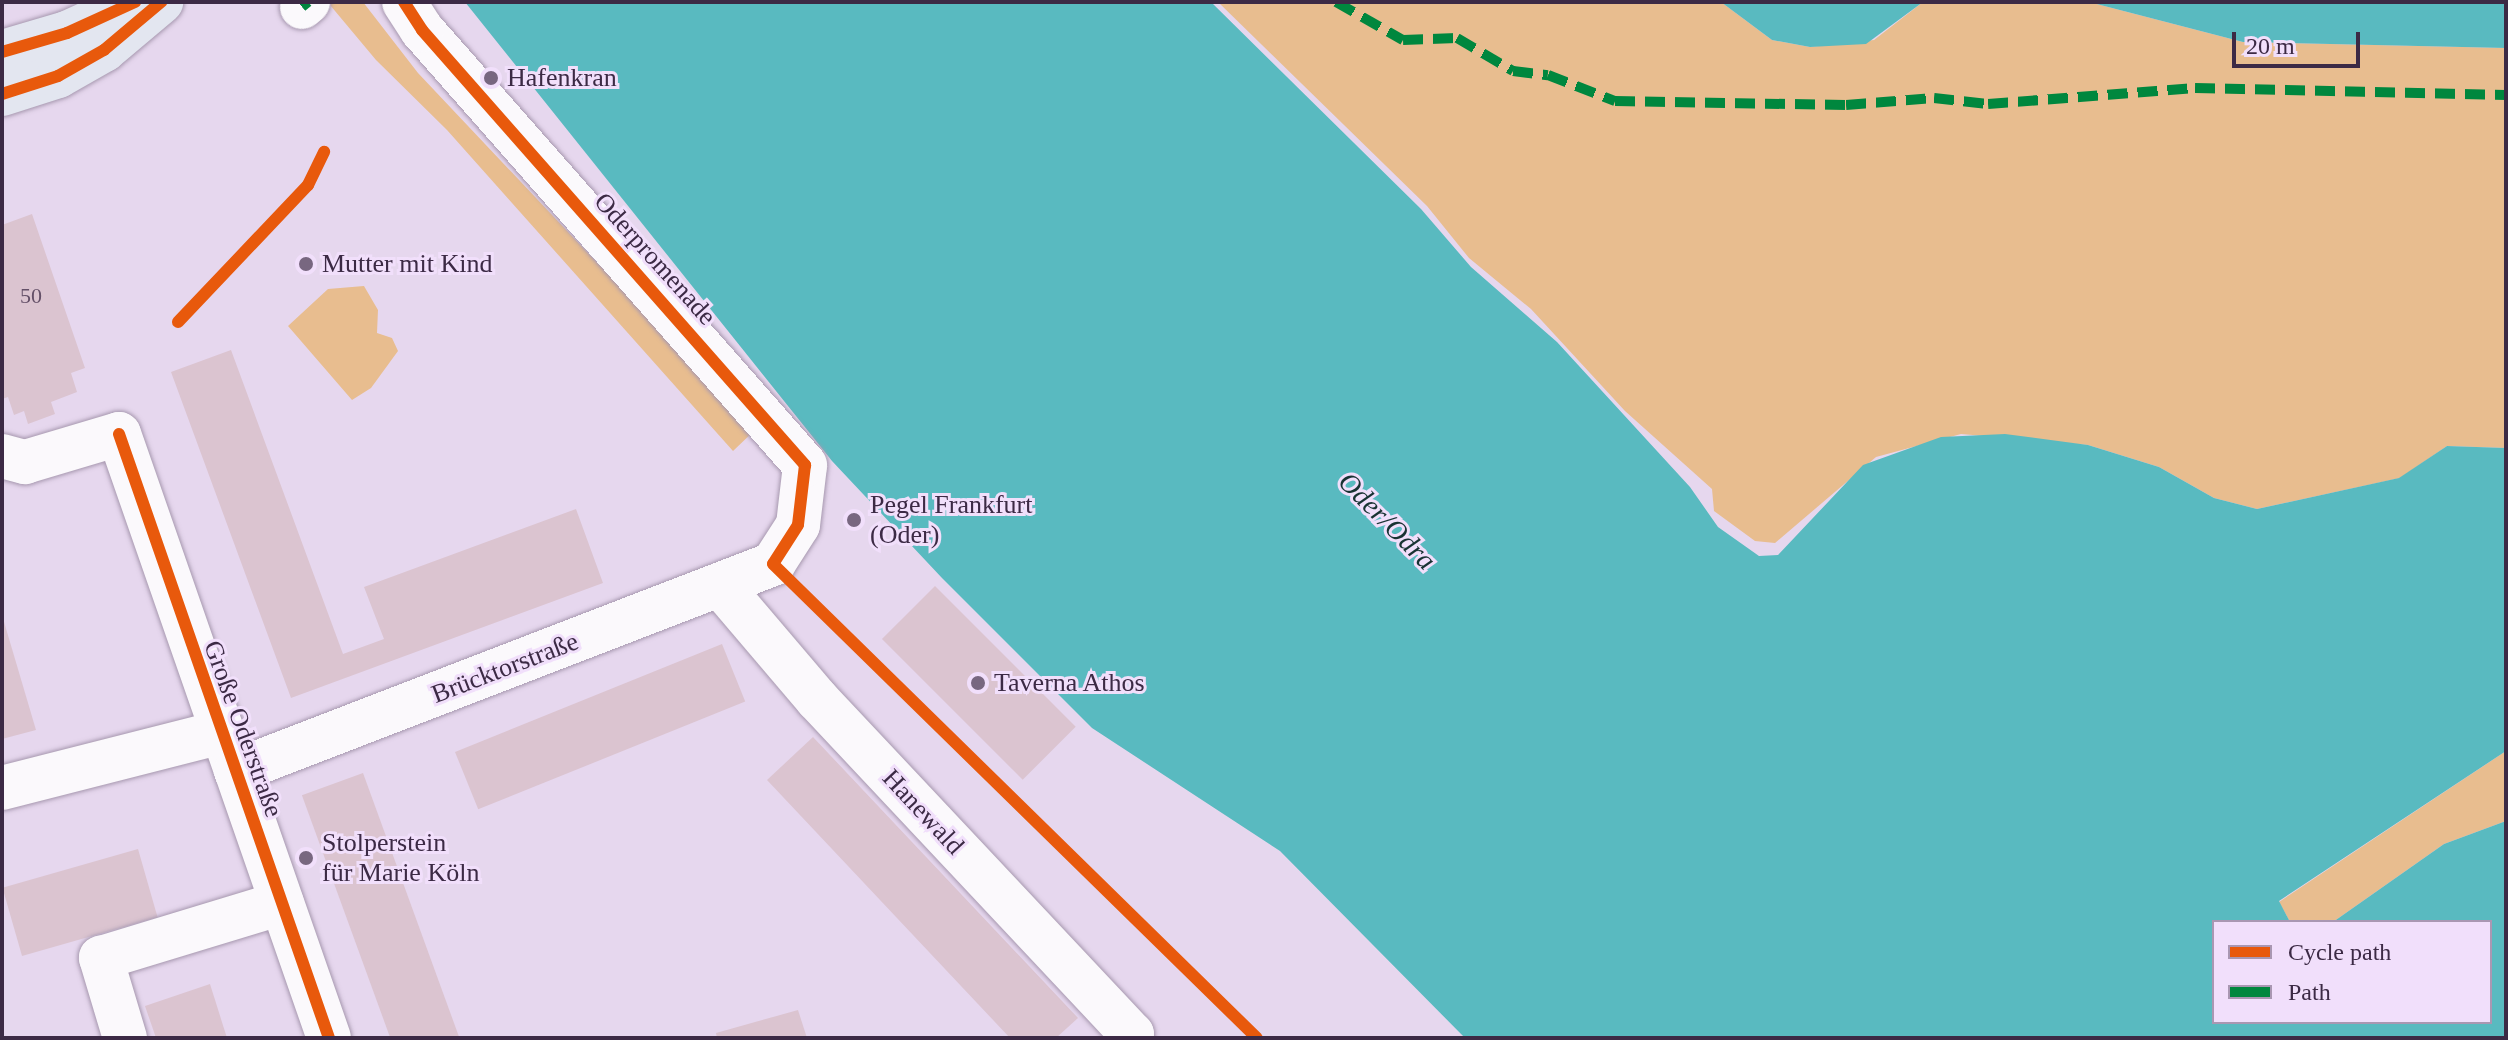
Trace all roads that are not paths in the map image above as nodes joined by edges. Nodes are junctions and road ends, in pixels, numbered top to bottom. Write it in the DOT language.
graph roads {
  1 [pos="135,2"];
  2 [pos="161,2"];
  3 [pos="404,2"];
  4 [pos="2,52"];
  5 [pos="2,94"];
  6 [pos="13,459"];
  7 [pos="773,564"];
  8 [pos="720,585"];
  9 [pos="229,751"];
  10 [pos="2,788"];
  11 [pos="282,903"];
  12 [pos="1130,1036"];
  13 [pos="125,1038"];
  14 [pos="329,1038"];
  1 -- 4 [label="main road"];
  2 -- 5 [label="main road"];
  3 -- 7 [label="street, Oderpromenade"];
  6 -- 9 [label="street, Große Oderstraße"];
  7 -- 8 [label="street, Brücktorstraße"];
  8 -- 9 [label="street, Brücktorstraße"];
  8 -- 12 [label="street, Hanewald"];
  9 -- 10 [label="street, Brücktorstraße"];
  9 -- 11 [label="street, Große Oderstraße"];
  11 -- 13 [label="street"];
  11 -- 14 [label="street, Große Oderstraße"];
}
